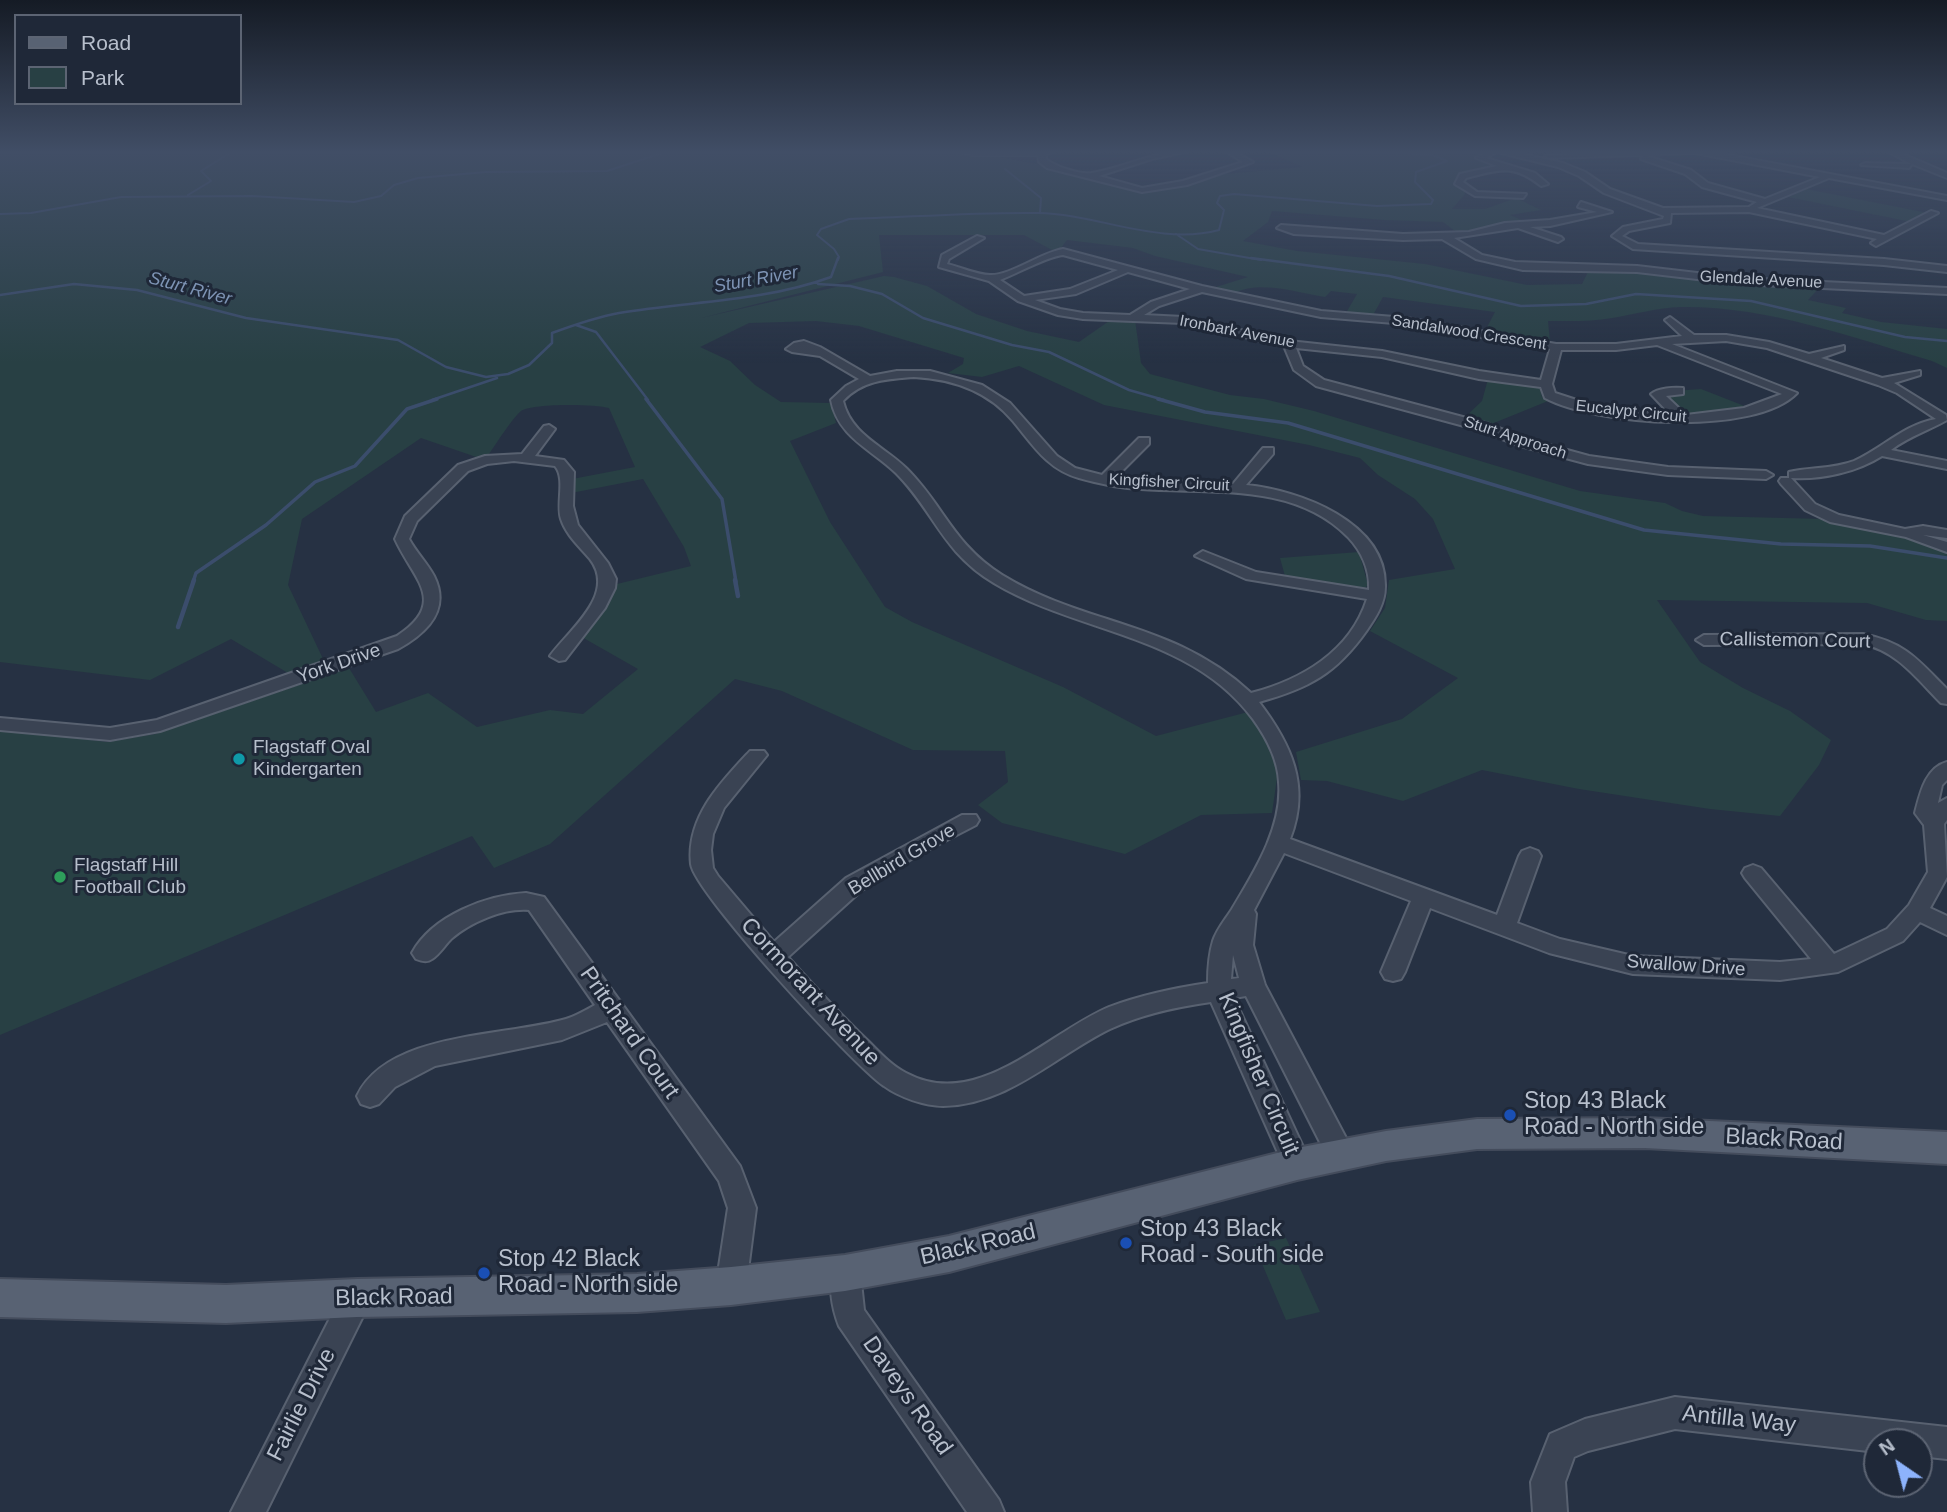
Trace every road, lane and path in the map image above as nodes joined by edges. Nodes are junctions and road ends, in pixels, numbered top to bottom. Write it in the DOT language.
graph roads {
  1 [pos="1558,222"];
  2 [pos="1664,222"];
  3 [pos="1808,222"];
  4 [pos="1917,222"];
  5 [pos="1517,225"];
  6 [pos="1304,230"];
  7 [pos="1376,236"];
  8 [pos="1444,236"];
  9 [pos="980,238"];
  10 [pos="1549,238"];
  11 [pos="1885,238"];
  12 [pos="1382,250"];
  13 [pos="1844,260"];
  14 [pos="1947,269"];
  15 [pos="1126,270"];
  16 [pos="992,279"];
  17 [pos="1201,289"];
  18 [pos="1947,291"];
  19 [pos="1022,299"];
  20 [pos="1131,318"];
  21 [pos="1670,320"];
  22 [pos="1691,338"];
  23 [pos="1660,343"];
  24 [pos="1289,344"];
  25 [pos="1556,347"];
  26 [pos="1840,348"];
  27 [pos="822,353"];
  28 [pos="1810,358"];
  29 [pos="1916,373"];
  30 [pos="869,379"];
  31 [pos="1882,382"];
  32 [pos="1546,384"];
  33 [pos="1679,391"];
  34 [pos="1682,419"];
  35 [pos="1943,422"];
  36 [pos="550,429"];
  37 [pos="1144,441"];
  38 [pos="1268,451"];
  39 [pos="1881,452"];
  40 [pos="527,457"];
  41 [pos="1947,465"];
  42 [pos="1790,478"];
  43 [pos="1104,481"];
  44 [pos="1238,486"];
  45 [pos="1905,533"];
  46 [pos="1947,534"];
  47 [pos="1947,547"];
  48 [pos="1203,556"];
  49 [pos="1377,596"];
  50 [pos="1704,639"];
  51 [pos="559,656"];
  52 [pos="1247,698"];
  53 [pos="1947,699"];
  54 [pos="0,724"];
  55 [pos="757,755"];
  56 [pos="1947,768"];
  57 [pos="1947,805"];
  58 [pos="969,820"];
  59 [pos="1934,824"];
  60 [pos="1280,843"];
  61 [pos="1530,856"];
  62 [pos="1753,873"];
  63 [pos="1424,897"];
  64 [pos="1245,906"];
  65 [pos="1917,911"];
  66 [pos="1947,926"];
  67 [pos="1504,928"];
  68 [pos="424,953"];
  69 [pos="773,957"];
  70 [pos="1830,966"];
  71 [pos="1393,972"];
  72 [pos="1253,985"];
  73 [pos="1220,991"];
  74 [pos="611,1008"];
  75 [pos="370,1096"];
  76 [pos="1947,1148"];
  77 [pos="1341,1155"];
  78 [pos="1297,1164"];
  79 [pos="845,1273"];
  80 [pos="731,1286"];
  81 [pos="0,1298"];
  82 [pos="357,1298"];
  83 [pos="1947,1443"];
  84 [pos="248,1512"];
  85 [pos="987,1512"];
  86 [pos="1550,1512"];
  1 -- 5 [label="street"];
  2 -- 13 [label="street"];
  3 -- 11 [label="street"];
  4 -- 11 [label="street"];
  5 -- 8 [label="street"];
  5 -- 10 [label="street"];
  6 -- 7 [label="street"];
  7 -- 8 [label="street"];
  7 -- 12 [label="street"];
  8 -- 18 [label="street, Glendale Avenue"];
  9 -- 16 [label="street, Ironbark Avenue"];
  11 -- 13 [label="street"];
  13 -- 14 [label="street"];
  15 -- 16 [label="street, Sandalwood Crescent"];
  15 -- 17 [label="street, Sandalwood Crescent"];
  15 -- 19 [label="street"];
  16 -- 19 [label="street, Ironbark Avenue"];
  17 -- 20 [label="street"];
  17 -- 25 [label="street, Sandalwood Crescent"];
  19 -- 20 [label="street, Ironbark Avenue"];
  20 -- 24 [label="street, Ironbark Avenue"];
  21 -- 22 [label="street"];
  22 -- 23 [label="street, Sandalwood Crescent"];
  22 -- 28 [label="street, Sandalwood Crescent"];
  23 -- 25 [label="street, Sandalwood Crescent"];
  23 -- 34 [label="street, Eucalypt Circuit"];
  24 -- 32 [label="street, Ironbark Avenue"];
  24 -- 42 [label="street, Sturt Approach"];
  25 -- 32 [label="street"];
  26 -- 28 [label="street"];
  27 -- 30 [label="street"];
  28 -- 31 [label="street, Sandalwood Crescent"];
  29 -- 31 [label="street"];
  30 -- 43 [label="street, Kingfisher Circuit"];
  30 -- 52 [label="street, Kingfisher Circuit"];
  31 -- 35 [label="street, Sandalwood Crescent"];
  32 -- 34 [label="street, Eucalypt Circuit"];
  33 -- 34 [label="street"];
  35 -- 39 [label="street"];
  36 -- 40 [label="street"];
  37 -- 43 [label="street"];
  38 -- 44 [label="street"];
  39 -- 41 [label="street"];
  39 -- 42 [label="street"];
  40 -- 51 [label="street, York Drive"];
  40 -- 54 [label="street, York Drive"];
  42 -- 45 [label="street"];
  43 -- 44 [label="street, Kingfisher Circuit"];
  44 -- 49 [label="street, Kingfisher Circuit"];
  45 -- 46 [label="street"];
  45 -- 47 [label="street"];
  48 -- 49 [label="street"];
  49 -- 52 [label="street"];
  50 -- 53 [label="street, Callistemon Court"];
  52 -- 60 [label="street, Kingfisher Circuit"];
  55 -- 69 [label="street, Cormorant Avenue"];
  56 -- 59 [label="street, Swallow Drive"];
  57 -- 59 [label="street"];
  58 -- 69 [label="street, Bellbird Grove"];
  59 -- 65 [label="street, Swallow Drive"];
  60 -- 63 [label="street, Swallow Drive"];
  60 -- 64 [label="street, Kingfisher Circuit"];
  61 -- 67 [label="street"];
  62 -- 70 [label="street"];
  63 -- 67 [label="street, Swallow Drive"];
  63 -- 71 [label="street"];
  64 -- 72 [label="street, Kingfisher Circuit"];
  64 -- 73 [label="street, Kingfisher Circuit"];
  65 -- 66 [label="street"];
  65 -- 70 [label="street, Swallow Drive"];
  67 -- 70 [label="street, Swallow Drive"];
  68 -- 74 [label="street, Pritchard Court"];
  69 -- 73 [label="street, Cormorant Avenue"];
  72 -- 73 [label="street, Cormorant Avenue"];
  72 -- 77 [label="street, Kingfisher Circuit"];
  73 -- 78 [label="street, Kingfisher Circuit"];
  74 -- 75 [label="street"];
  74 -- 80 [label="street, Pritchard Court"];
  76 -- 77 [label="main road, Black Road"];
  77 -- 78 [label="main road, Black Road"];
  78 -- 79 [label="main road, Black Road"];
  79 -- 80 [label="main road, Black Road"];
  79 -- 85 [label="street, Daveys Road"];
  80 -- 82 [label="main road, Black Road"];
  81 -- 82 [label="main road, Black Road"];
  82 -- 84 [label="street, Fairlie Drive"];
  83 -- 86 [label="street, Antilla Way"];
}
